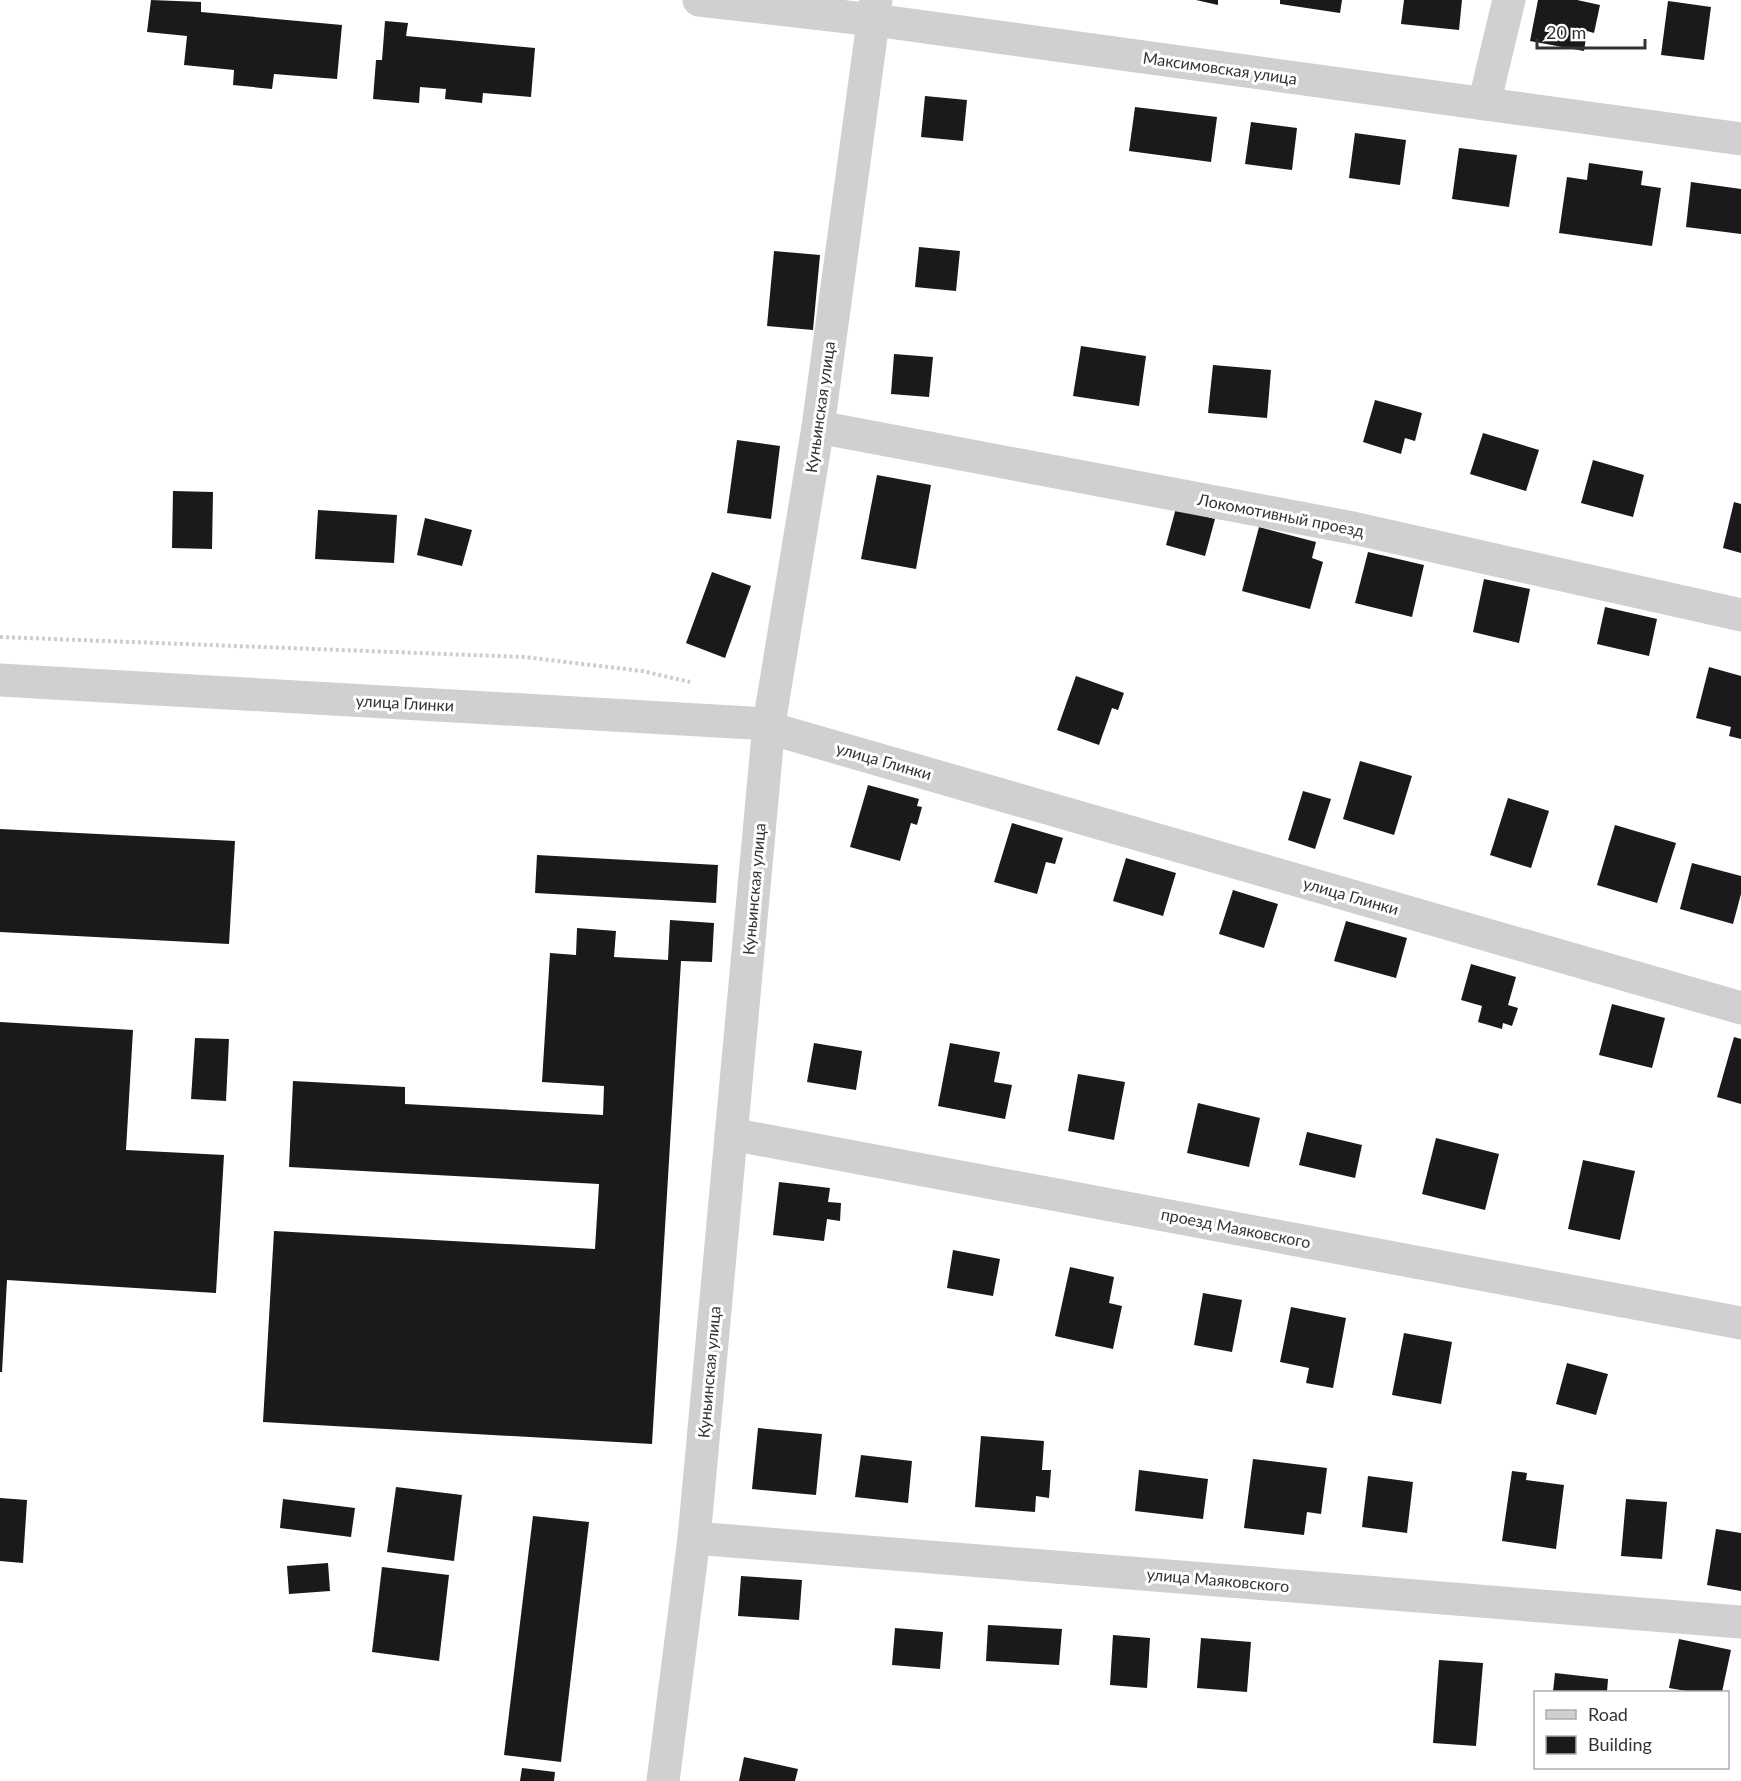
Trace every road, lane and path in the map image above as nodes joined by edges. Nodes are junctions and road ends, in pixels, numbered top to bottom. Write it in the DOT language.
graph roads {
  1 [pos="699,0"];
  2 [pos="1509,0"];
  3 [pos="875,10"];
  4 [pos="1484,104"];
  5 [pos="1741,139"];
  6 [pos="818,428"];
  7 [pos="1741,615"];
  8 [pos="0,637"];
  9 [pos="0,680"];
  10 [pos="723,722"];
  11 [pos="769,724"];
  12 [pos="1741,1008"];
  13 [pos="731,1134"];
  14 [pos="1741,1323"];
  15 [pos="694,1538"];
  16 [pos="1741,1622"];
  17 [pos="663,1781"];
  1 -- 3 [label="street, Максимовская улица"];
  2 -- 4 [label="street"];
  3 -- 4 [label="street, Максимовская улица"];
  3 -- 6 [label="street, Куньинская улица"];
  4 -- 5 [label="street, Максимовская улица"];
  6 -- 7 [label="street, Локомотивный проезд"];
  6 -- 11 [label="street, Куньинская улица"];
  8 -- 10 [label="path"];
  9 -- 10 [label="street, улица Глинки"];
  10 -- 11 [label="street, улица Глинки"];
  11 -- 12 [label="street, улица Глинки"];
  11 -- 13 [label="street, Куньинская улица"];
  13 -- 14 [label="street, проезд Маяковского"];
  13 -- 15 [label="street, Куньинская улица"];
  15 -- 16 [label="street, улица Маяковского"];
  15 -- 17 [label="street, Куньинская улица"];
}
